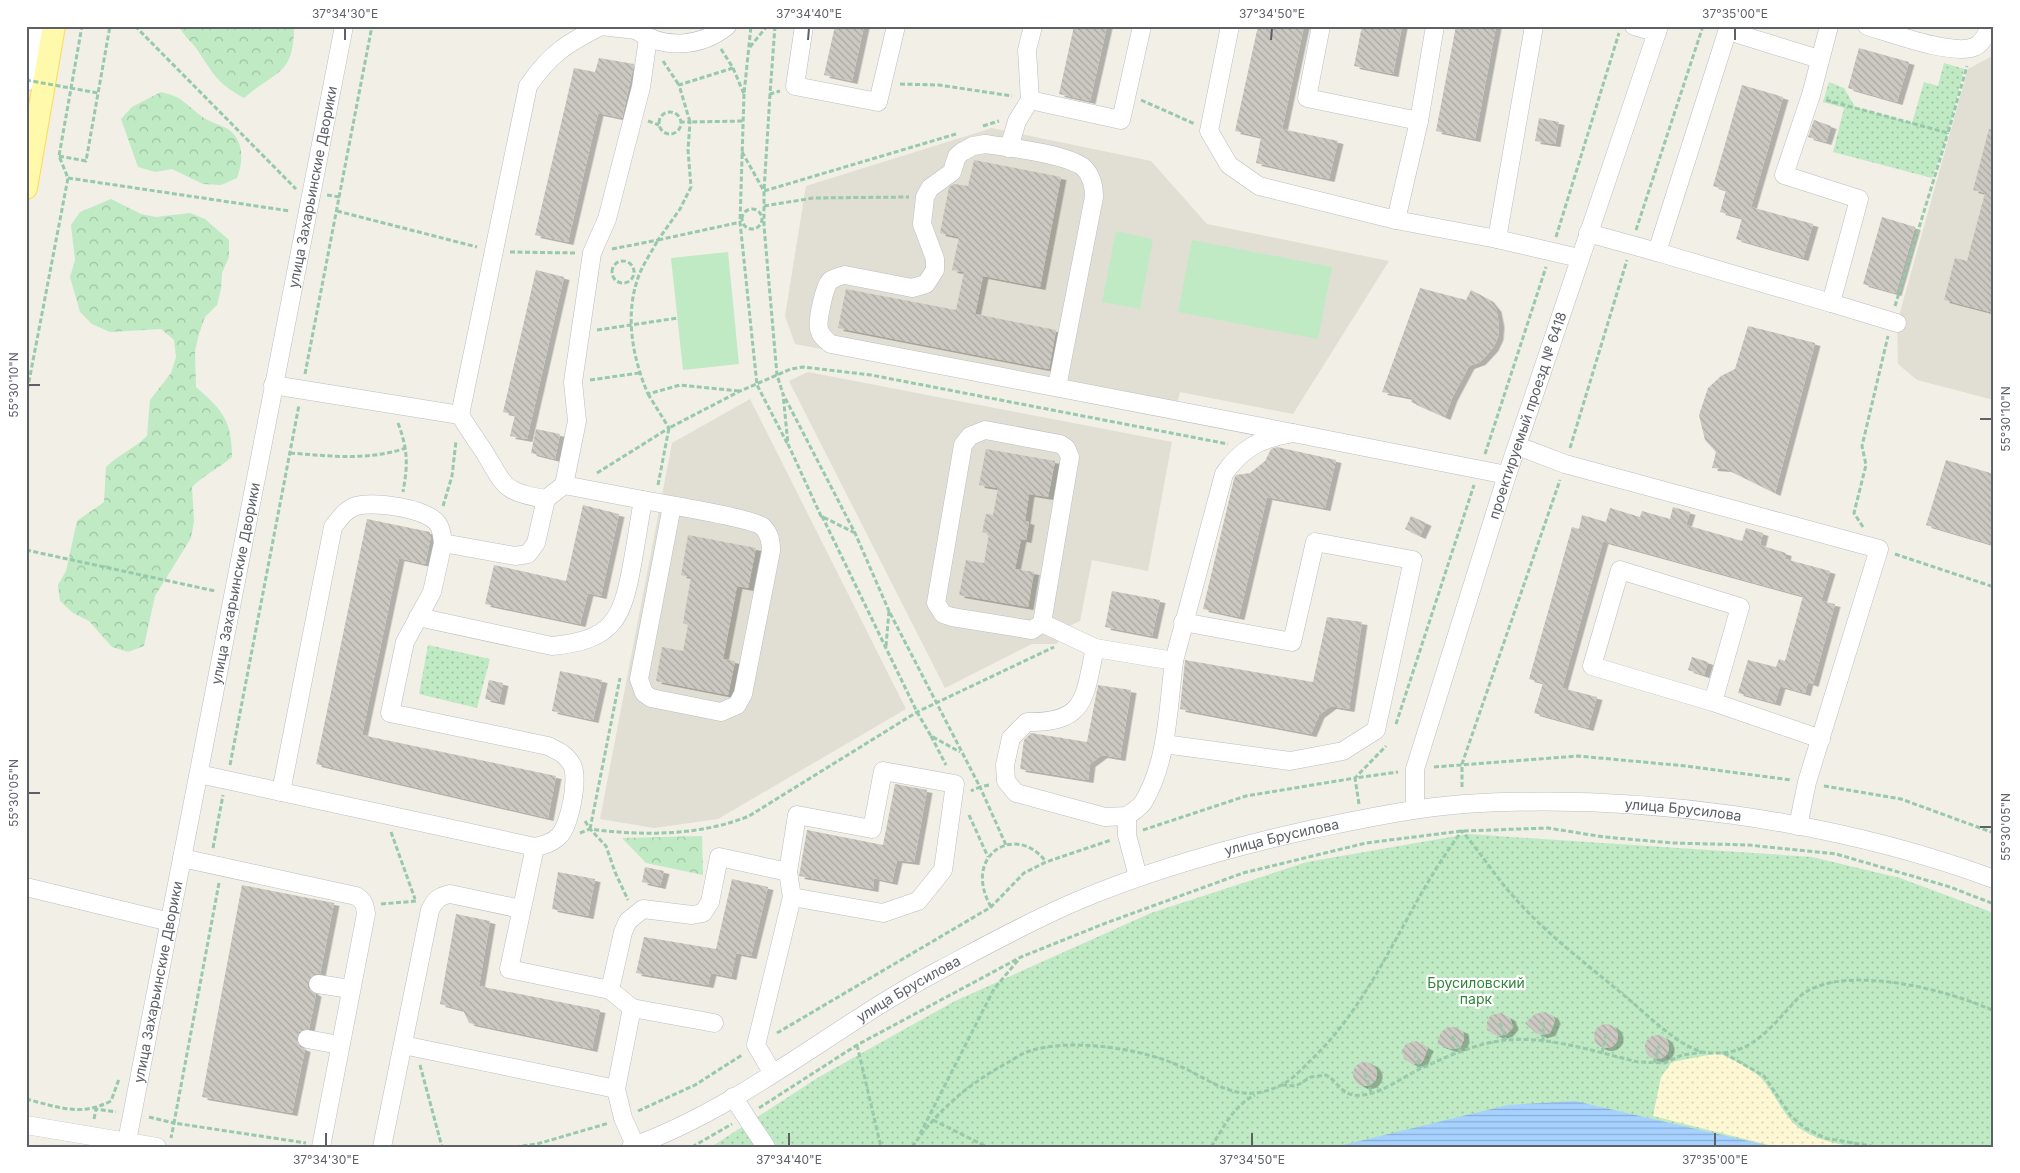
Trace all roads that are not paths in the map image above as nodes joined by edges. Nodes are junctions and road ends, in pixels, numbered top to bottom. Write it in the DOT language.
graph roads {
  1 [pos="35,26"];
  2 [pos="54,26"];
  3 [pos="344,26"];
  4 [pos="601,26"];
  5 [pos="804,26"];
  6 [pos="896,26"];
  7 [pos="1033,26"];
  8 [pos="1142,26"];
  9 [pos="1230,26"];
  10 [pos="1321,26"];
  11 [pos="1435,26"];
  12 [pos="1534,26"];
  13 [pos="1634,26"];
  14 [pos="1829,26"];
  15 [pos="1867,26"];
  16 [pos="1990,26"];
  17 [pos="1729,29"];
  18 [pos="1658,30"];
  19 [pos="640,31"];
  20 [pos="721,32"];
  21 [pos="1819,59"];
  22 [pos="26,81"];
  23 [pos="1030,100"];
  24 [pos="1418,121"];
  25 [pos="1009,148"];
  26 [pos="26,188"];
  27 [pos="1396,220"];
  28 [pos="1588,233"];
  29 [pos="1497,239"];
  30 [pos="1657,252"];
  31 [pos="1579,258"];
  32 [pos="1831,303"];
  33 [pos="1894,322"];
  34 [pos="273,385"];
  35 [pos="1057,387"];
  36 [pos="460,415"];
  37 [pos="1293,433"];
  38 [pos="1518,446"];
  39 [pos="1507,475"];
  40 [pos="564,485"];
  41 [pos="546,499"];
  42 [pos="643,500"];
  43 [pos="672,506"];
  44 [pos="443,543"];
  45 [pos="418,617"];
  46 [pos="1042,622"];
  47 [pos="1183,622"];
  48 [pos="1094,648"];
  49 [pos="1174,661"];
  50 [pos="1713,702"];
  51 [pos="1821,740"];
  52 [pos="1164,744"];
  53 [pos="199,774"];
  54 [pos="281,792"];
  55 [pos="1415,809"];
  56 [pos="1127,816"];
  57 [pos="1798,826"];
  58 [pos="541,846"];
  59 [pos="182,858"];
  60 [pos="788,872"];
  61 [pos="1138,877"];
  62 [pos="1994,879"];
  63 [pos="26,887"];
  64 [pos="792,897"];
  65 [pos="521,909"];
  66 [pos="170,922"];
  67 [pos="318,984"];
  68 [pos="350,989"];
  69 [pos="610,990"];
  70 [pos="632,1008"];
  71 [pos="714,1023"];
  72 [pos="307,1038"];
  73 [pos="339,1045"];
  74 [pos="409,1046"];
  75 [pos="772,1072"];
  76 [pos="616,1089"];
  77 [pos="733,1097"];
  78 [pos="26,1125"];
  79 [pos="127,1141"];
  80 [pos="321,1146"];
  81 [pos="633,1146"];
  82 [pos="156,1147"];
  83 [pos="382,1147"];
  84 [pos="766,1147"];
  1 -- 22 [label="street"];
  2 -- 26 [label="main road"];
  3 -- 34 [label="street, улица Захарьинские Дворики"];
  4 -- 19 [label="street"];
  4 -- 36 [label="street"];
  5 -- 6 [label="street"];
  7 -- 23 [label="street"];
  8 -- 23 [label="street"];
  9 -- 27 [label="street"];
  10 -- 24 [label="street"];
  11 -- 24 [label="street"];
  12 -- 29 [label="street"];
  13 -- 18 [label="street"];
  14 -- 21 [label="street"];
  15 -- 16 [label="street"];
  17 -- 21 [label="street"];
  17 -- 30 [label="street"];
  18 -- 28 [label="street, проектируемый проезд № 6418"];
  19 -- 20 [label="street"];
  19 -- 40 [label="street"];
  21 -- 32 [label="street"];
  23 -- 25 [label="street"];
  24 -- 27 [label="street"];
  25 -- 35 [label="street"];
  25 -- 35 [label="street"];
  27 -- 29 [label="street"];
  28 -- 30 [label="street"];
  28 -- 31 [label="street, проектируемый проезд № 6418"];
  29 -- 31 [label="street"];
  30 -- 32 [label="street"];
  31 -- 38 [label="street, проектируемый проезд № 6418"];
  32 -- 33 [label="street"];
  34 -- 36 [label="street"];
  34 -- 53 [label="street, улица Захарьинские Дворики"];
  35 -- 37 [label="street"];
  36 -- 41 [label="street"];
  37 -- 39 [label="street"];
  37 -- 47 [label="street"];
  38 -- 39 [label="street, проектируемый проезд № 6418"];
  38 -- 51 [label="street"];
  39 -- 55 [label="street, проектируемый проезд № 6418"];
  40 -- 41 [label="street"];
  40 -- 42 [label="street"];
  41 -- 44 [label="street"];
  42 -- 43 [label="street"];
  42 -- 45 [label="street"];
  43 -- 43 [label="street"];
  44 -- 45 [label="street"];
  44 -- 54 [label="street"];
  45 -- 58 [label="street"];
  46 -- 46 [label="street"];
  46 -- 48 [label="street"];
  47 -- 49 [label="street"];
  47 -- 52 [label="street"];
  48 -- 49 [label="street"];
  48 -- 56 [label="street"];
  49 -- 52 [label="street"];
  50 -- 50 [label="street"];
  50 -- 51 [label="street"];
  51 -- 57 [label="street"];
  52 -- 56 [label="street"];
  53 -- 54 [label="street"];
  53 -- 59 [label="street, улица Захарьинские Дворики"];
  54 -- 58 [label="street"];
  55 -- 57 [label="street, улица Брусилова"];
  55 -- 61 [label="street, улица Брусилова"];
  56 -- 61 [label="street"];
  57 -- 62 [label="street, улица Брусилова"];
  58 -- 65 [label="street"];
  59 -- 66 [label="street, улица Захарьинские Дворики"];
  59 -- 68 [label="street"];
  60 -- 64 [label="street"];
  60 -- 64 [label="street"];
  60 -- 69 [label="street"];
  61 -- 75 [label="street, улица Брусилова"];
  63 -- 66 [label="street"];
  64 -- 75 [label="street"];
  65 -- 69 [label="street"];
  65 -- 74 [label="street"];
  66 -- 79 [label="street, улица Захарьинские Дворики"];
  67 -- 68 [label="street"];
  68 -- 73 [label="street"];
  69 -- 70 [label="street"];
  70 -- 71 [label="street"];
  70 -- 76 [label="street"];
  72 -- 73 [label="street"];
  73 -- 80 [label="street"];
  74 -- 76 [label="street"];
  74 -- 83 [label="street"];
  75 -- 77 [label="street, улица Брусилова"];
  76 -- 81 [label="street"];
  77 -- 81 [label="street, улица Брусилова"];
  77 -- 84 [label="street"];
  78 -- 79 [label="street"];
  79 -- 82 [label="street"];
}
